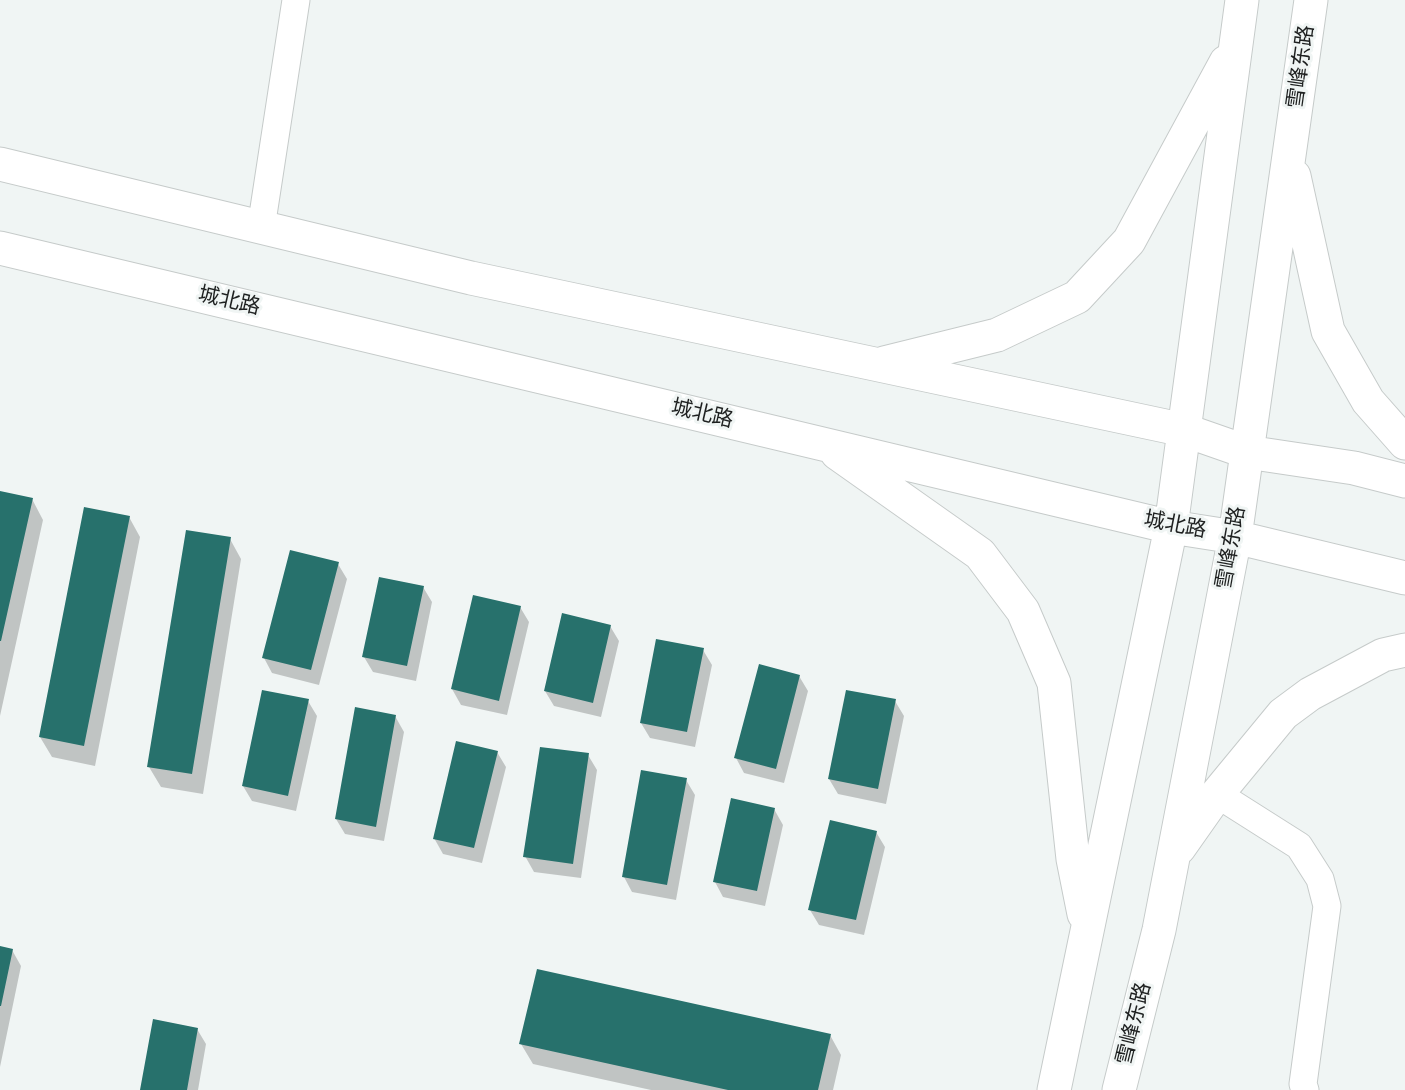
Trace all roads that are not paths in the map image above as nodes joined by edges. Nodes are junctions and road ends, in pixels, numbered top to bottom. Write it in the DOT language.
graph roads {
  1 [pos="296,0"];
  2 [pos="1242,0"];
  3 [pos="1311,0"];
  4 [pos="1235,44"];
  5 [pos="1290,156"];
  6 [pos="0,164"];
  7 [pos="261,228"];
  8 [pos="0,248"];
  9 [pos="877,365"];
  10 [pos="1184,430"];
  11 [pos="1405,443"];
  12 [pos="823,444"];
  13 [pos="1247,452"];
  14 [pos="1405,481"];
  15 [pos="1171,527"];
  16 [pos="1235,537"];
  17 [pos="1405,578"];
  18 [pos="1405,650"];
  19 [pos="1217,794"];
  20 [pos="1173,856"];
  21 [pos="1087,927"];
  22 [pos="1054,1090"];
  23 [pos="1119,1090"];
  24 [pos="1305,1090"];
  1 -- 7 [label="street"];
  2 -- 4 [label="main road"];
  3 -- 5 [label="main road, 雪峰东路"];
  4 -- 9 [label="main road"];
  4 -- 10 [label="main road"];
  5 -- 11 [label="main road"];
  5 -- 13 [label="main road, 雪峰东路"];
  6 -- 7 [label="main road"];
  7 -- 9 [label="main road"];
  8 -- 12 [label="main road, 城北路"];
  9 -- 10 [label="main road"];
  10 -- 13 [label="main road"];
  10 -- 15 [label="main road"];
  12 -- 15 [label="main road, 城北路"];
  12 -- 21 [label="main road"];
  13 -- 14 [label="main road"];
  13 -- 16 [label="main road, 雪峰东路"];
  15 -- 16 [label="main road, 城北路"];
  15 -- 21 [label="main road"];
  16 -- 17 [label="main road, 城北路"];
  16 -- 20 [label="main road, 雪峰东路"];
  18 -- 19 [label="main road"];
  19 -- 20 [label="main road"];
  19 -- 24 [label="street"];
  20 -- 23 [label="main road, 雪峰东路"];
  21 -- 22 [label="main road"];
}
